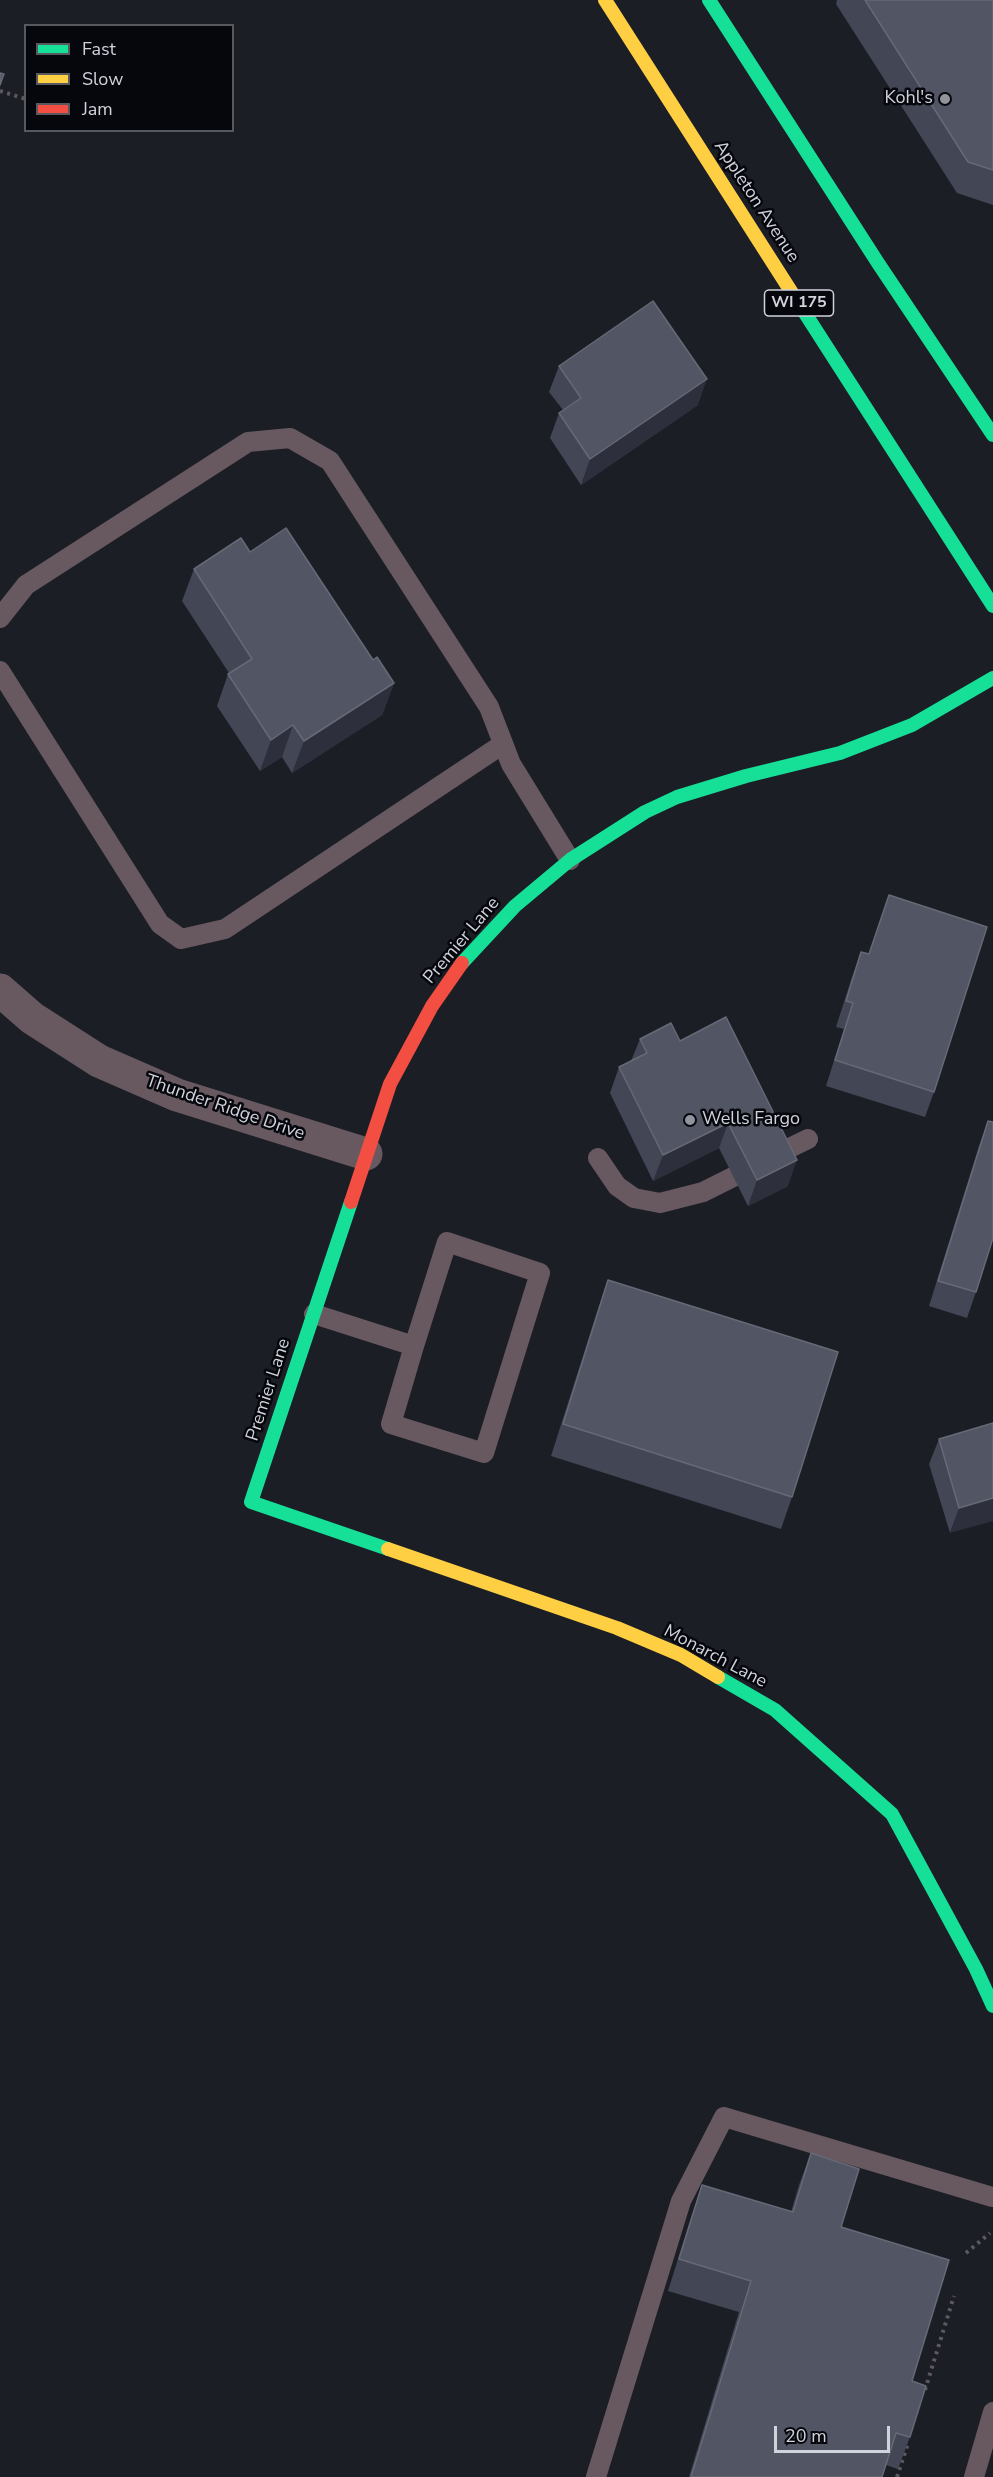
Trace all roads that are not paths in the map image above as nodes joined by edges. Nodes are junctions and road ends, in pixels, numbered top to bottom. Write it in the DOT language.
graph roads {
  1 [pos="605,0"];
  2 [pos="709,0"];
  3 [pos="993,435"];
  4 [pos="993,606"];
  5 [pos="0,618"];
  6 [pos="0,671"];
  7 [pos="993,678"];
  8 [pos="503,744"];
  9 [pos="570,860"];
  10 [pos="0,990"];
  11 [pos="808,1139"];
  12 [pos="366,1154"];
  13 [pos="773,1156"];
  14 [pos="598,1158"];
  15 [pos="733,1178"];
  16 [pos="314,1314"];
  17 [pos="414,1346"];
  18 [pos="251,1502"];
  19 [pos="993,2006"];
  20 [pos="993,2197"];
  21 [pos="993,2412"];
  22 [pos="596,2477"];
  23 [pos="974,2477"];
  1 -- 4 [label="street, Appleton Avenue / WI 175"];
  2 -- 3 [label="street"];
  5 -- 8 [label="lane"];
  6 -- 8 [label="lane"];
  7 -- 9 [label="street, Premier Lane"];
  8 -- 9 [label="lane"];
  9 -- 12 [label="street, Premier Lane"];
  10 -- 12 [label="street, Thunder Ridge Drive"];
  11 -- 13 [label="lane"];
  12 -- 16 [label="street, Premier Lane"];
  14 -- 15 [label="lane"];
  16 -- 17 [label="lane"];
  16 -- 18 [label="street, Premier Lane"];
  17 -- 17 [label="lane"];
  18 -- 19 [label="street, Monarch Lane"];
  20 -- 22 [label="lane"];
  21 -- 23 [label="lane"];
}
